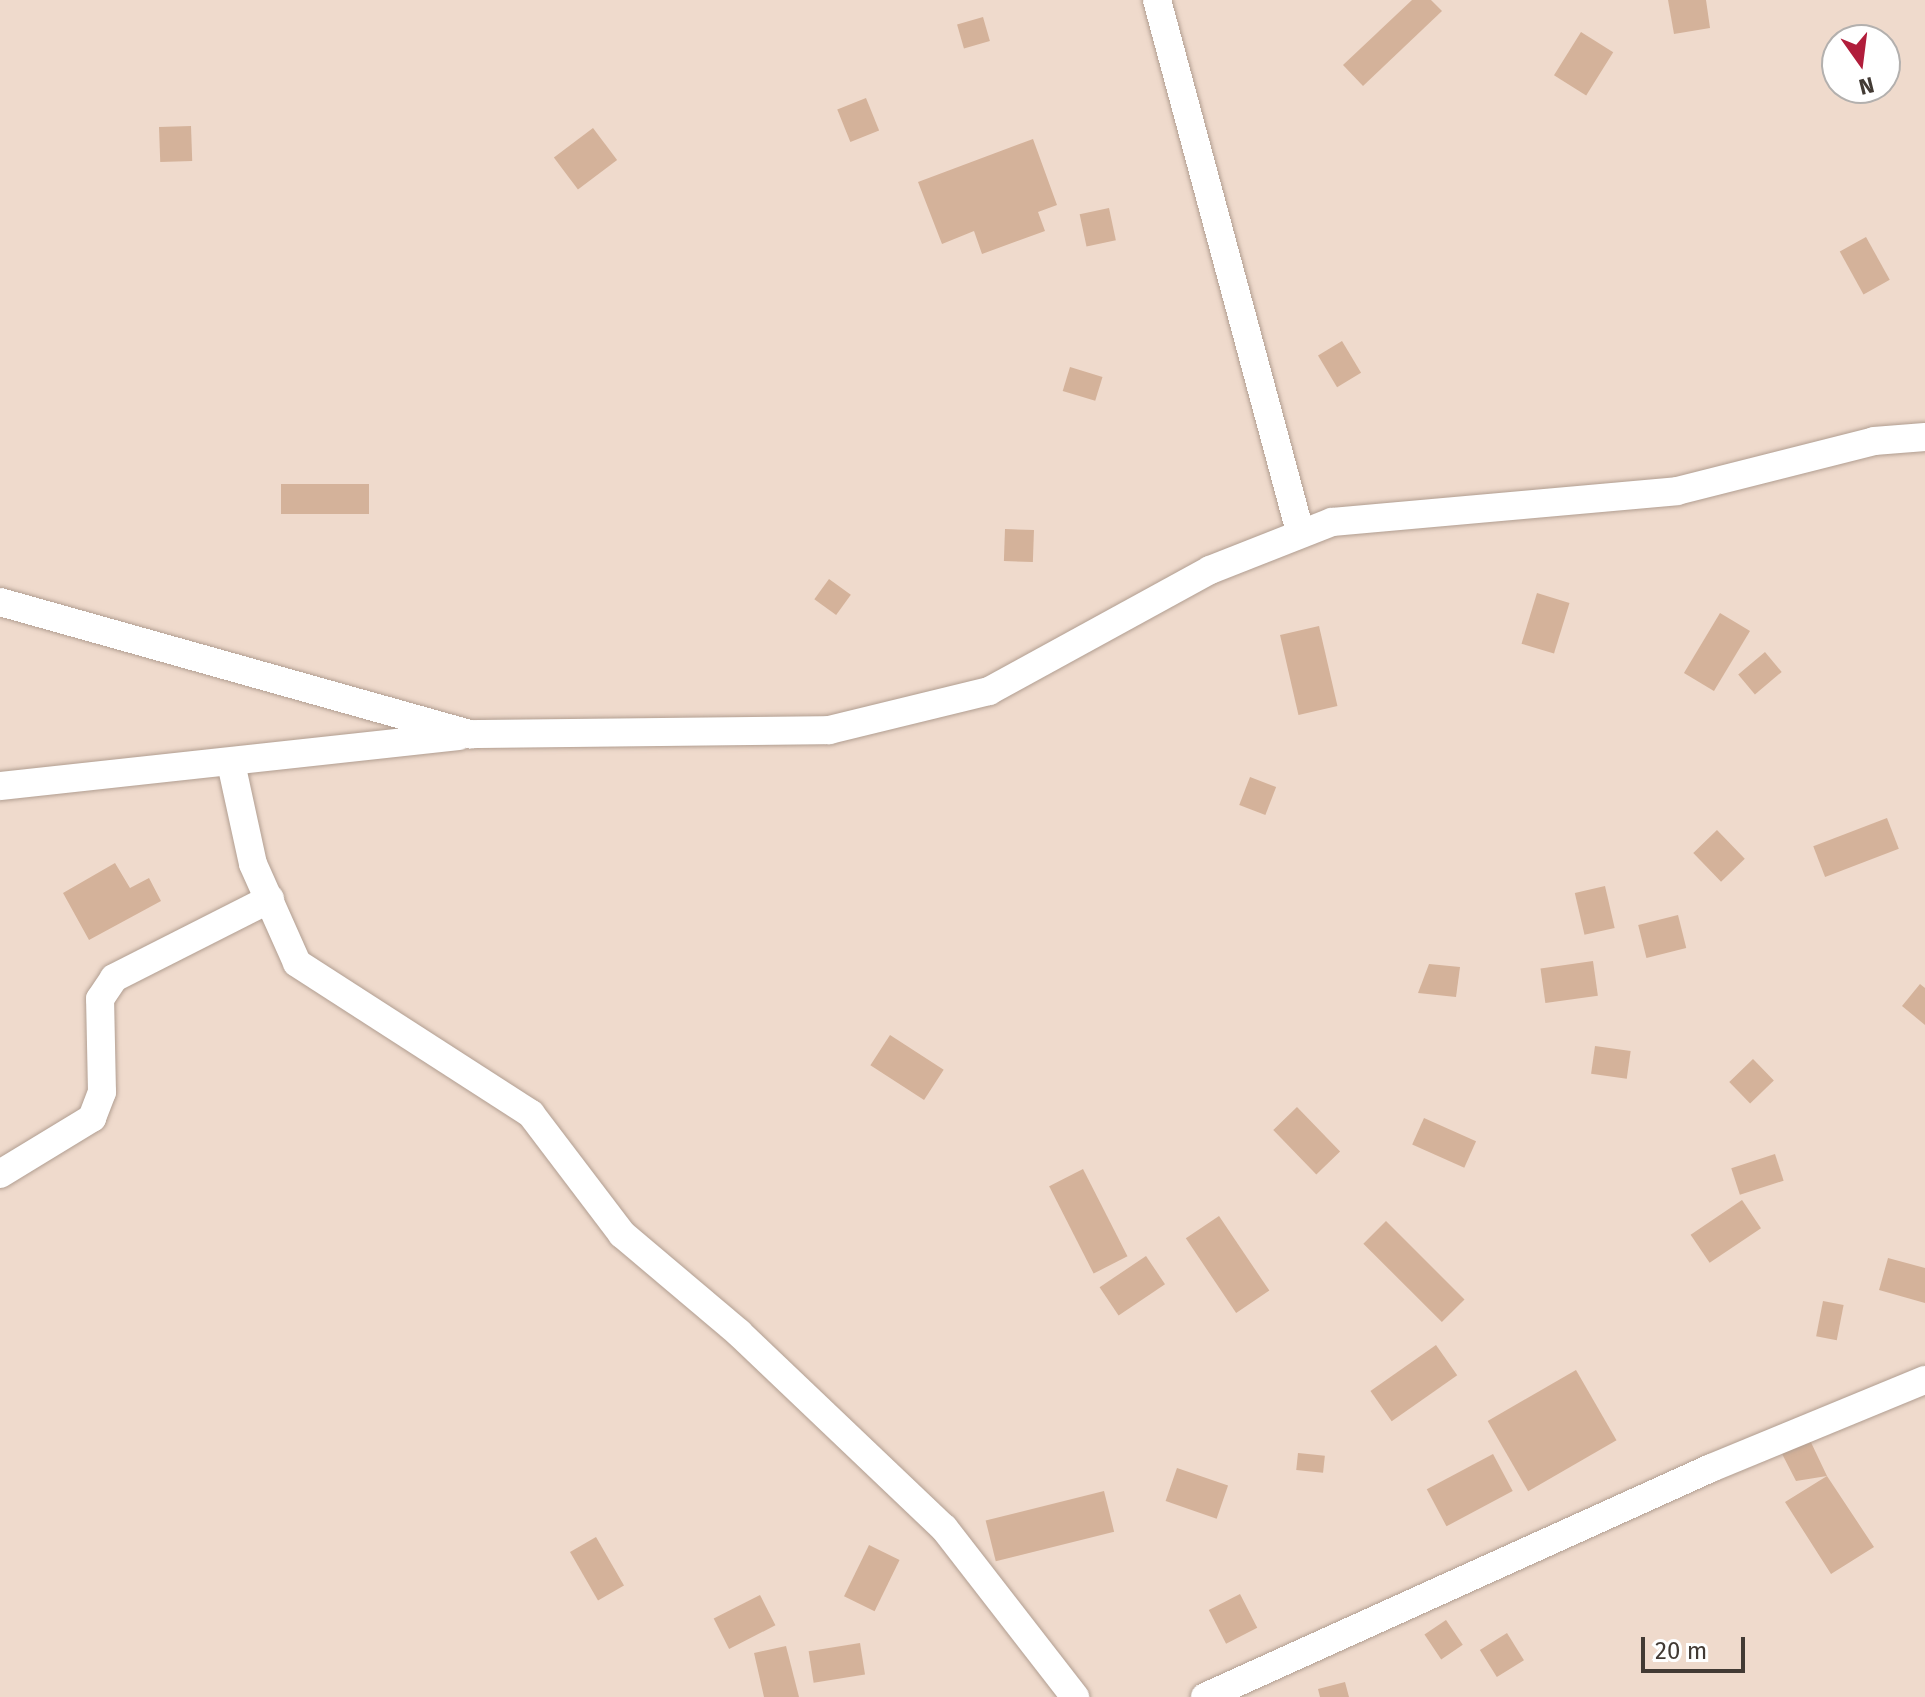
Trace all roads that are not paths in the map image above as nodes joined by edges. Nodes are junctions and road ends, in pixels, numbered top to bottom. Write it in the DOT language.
graph roads {
  1 [pos="1157,0"];
  2 [pos="1925,437"];
  3 [pos="1300,532"];
  4 [pos="0,602"];
  5 [pos="471,734"];
  6 [pos="231,763"];
  7 [pos="0,786"];
  8 [pos="270,899"];
  9 [pos="0,1174"];
  10 [pos="1925,1380"];
  11 [pos="1075,1697"];
  12 [pos="1205,1697"];
  1 -- 3 [label="street"];
  2 -- 3 [label="street"];
  3 -- 5 [label="street"];
  4 -- 5 [label="street"];
  5 -- 6 [label="street"];
  6 -- 7 [label="street"];
  6 -- 8 [label="street"];
  8 -- 9 [label="street"];
  8 -- 11 [label="street"];
  10 -- 12 [label="street"];
}
